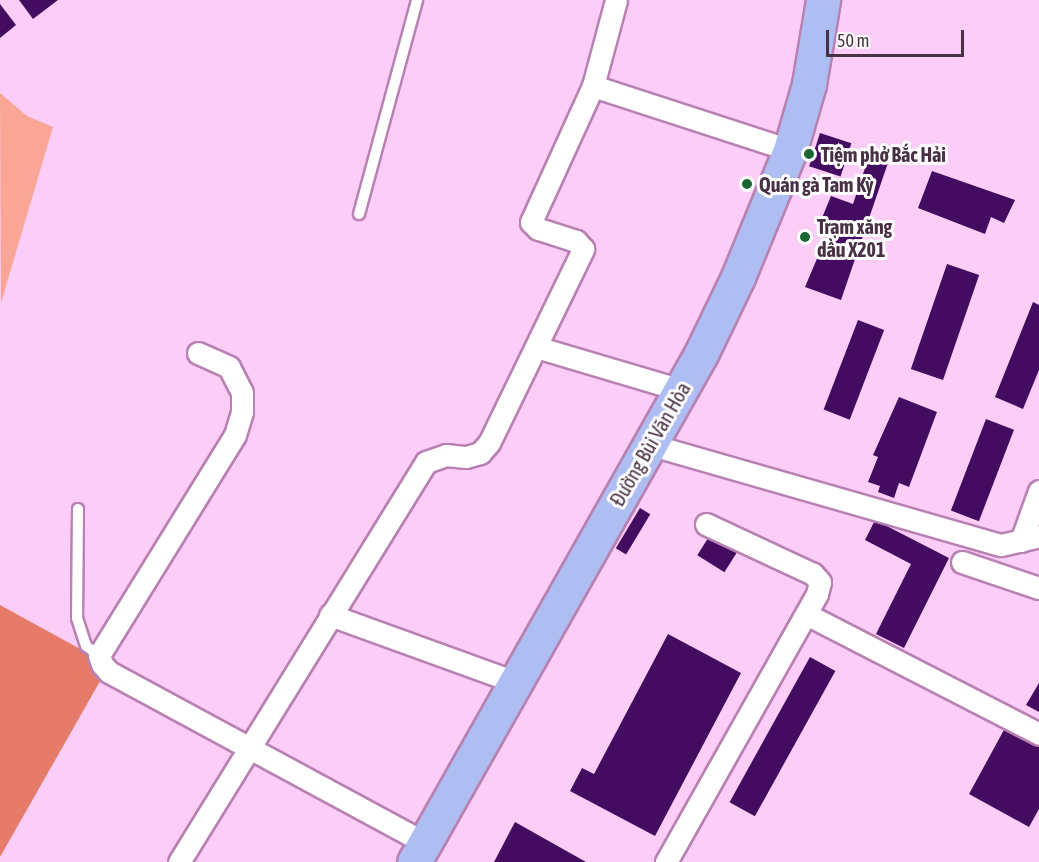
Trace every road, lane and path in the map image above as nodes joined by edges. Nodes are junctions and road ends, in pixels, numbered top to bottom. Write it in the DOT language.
graph roads {
  1 [pos="417,0"];
  2 [pos="616,0"];
  3 [pos="823,0"];
  4 [pos="593,86"];
  5 [pos="790,150"];
  6 [pos="359,214"];
  7 [pos="536,347"];
  8 [pos="198,353"];
  9 [pos="681,390"];
  10 [pos="648,444"];
  11 [pos="1039,491"];
  12 [pos="78,509"];
  13 [pos="706,525"];
  14 [pos="1030,538"];
  15 [pos="962,562"];
  16 [pos="1039,588"];
  17 [pos="330,615"];
  18 [pos="806,615"];
  19 [pos="99,655"];
  20 [pos="514,682"];
  21 [pos="1039,734"];
  22 [pos="248,746"];
  23 [pos="420,852"];
  24 [pos="179,862"];
  25 [pos="666,862"];
  1 -- 6 [label="lane"];
  2 -- 4 [label="street"];
  3 -- 5 [label="main road, Đường Bùi Văn Hòa"];
  4 -- 5 [label="street"];
  4 -- 7 [label="street"];
  5 -- 9 [label="main road, Đường Bùi Văn Hòa"];
  7 -- 9 [label="street"];
  7 -- 17 [label="street"];
  8 -- 19 [label="street"];
  9 -- 10 [label="main road, Đường Bùi Văn Hòa"];
  10 -- 14 [label="street"];
  10 -- 20 [label="main road, Đường Bùi Văn Hòa"];
  11 -- 14 [label="street"];
  12 -- 19 [label="lane"];
  13 -- 18 [label="street"];
  15 -- 16 [label="street"];
  17 -- 20 [label="street"];
  17 -- 22 [label="street"];
  18 -- 21 [label="street"];
  18 -- 25 [label="street"];
  19 -- 22 [label="street"];
  20 -- 23 [label="main road, Đường Bùi Văn Hòa"];
  22 -- 23 [label="street"];
  22 -- 24 [label="street"];
}
